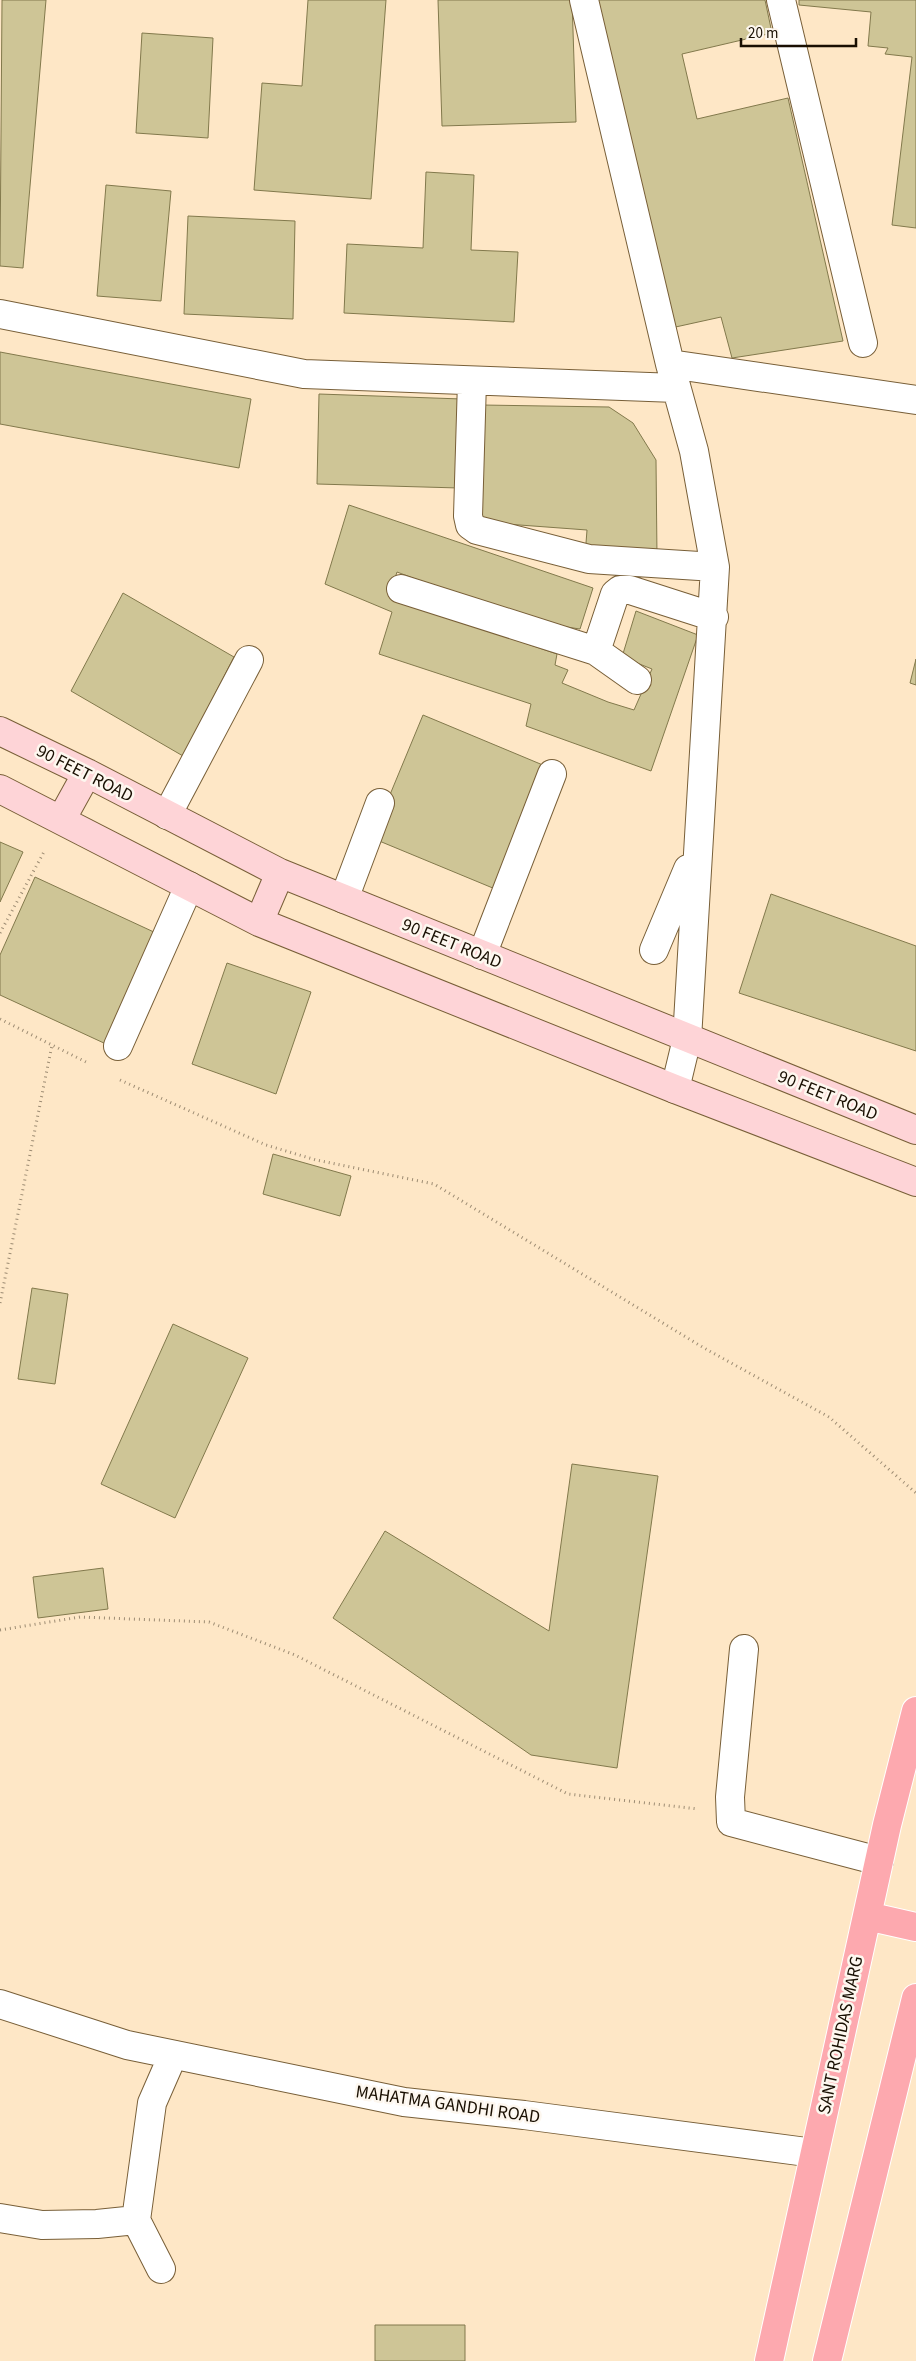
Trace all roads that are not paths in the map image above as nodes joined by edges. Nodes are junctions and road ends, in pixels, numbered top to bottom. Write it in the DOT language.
graph roads {
  1 [pos="584,0"];
  2 [pos="781,0"];
  3 [pos="0,314"];
  4 [pos="862,343"];
  5 [pos="673,376"];
  6 [pos="472,381"];
  7 [pos="916,400"];
  8 [pos="715,567"];
  9 [pos="401,589"];
  10 [pos="714,617"];
  11 [pos="596,651"];
  12 [pos="249,660"];
  13 [pos="637,680"];
  14 [pos="0,731"];
  15 [pos="87,773"];
  16 [pos="558,780"];
  17 [pos="0,789"];
  18 [pos="380,803"];
  19 [pos="167,815"];
  20 [pos="61,820"];
  21 [pos="688,869"];
  22 [pos="280,873"];
  23 [pos="189,886"];
  24 [pos="344,899"];
  25 [pos="686,901"];
  26 [pos="259,922"];
  27 [pos="654,950"];
  28 [pos="488,957"];
  29 [pos="687,1039"];
  30 [pos="118,1046"];
  31 [pos="675,1089"];
  32 [pos="916,1130"];
  33 [pos="916,1182"];
  34 [pos="744,1649"];
  35 [pos="916,1711"];
  36 [pos="879,1862"];
  37 [pos="867,1916"];
  38 [pos="916,1927"];
  39 [pos="916,1998"];
  40 [pos="0,2004"];
  41 [pos="173,2056"];
  42 [pos="814,2153"];
  43 [pos="0,2218"];
  44 [pos="136,2220"];
  45 [pos="162,2269"];
  46 [pos="769,2361"];
  47 [pos="827,2361"];
  1 -- 5 [label="street"];
  2 -- 4 [label="street"];
  3 -- 6 [label="street"];
  5 -- 6 [label="street"];
  5 -- 7 [label="street"];
  5 -- 8 [label="street"];
  6 -- 8 [label="street"];
  8 -- 10 [label="street"];
  9 -- 11 [label="street"];
  10 -- 11 [label="street"];
  10 -- 25 [label="street"];
  11 -- 13 [label="street"];
  12 -- 19 [label="street"];
  14 -- 15 [label="main road, 90 FEET ROAD"];
  15 -- 19 [label="main road, 90 FEET ROAD"];
  15 -- 20 [label="main road"];
  16 -- 28 [label="street"];
  17 -- 20 [label="main road"];
  18 -- 24 [label="street"];
  19 -- 22 [label="main road, 90 FEET ROAD"];
  20 -- 23 [label="main road"];
  21 -- 25 [label="street"];
  22 -- 24 [label="main road, 90 FEET ROAD"];
  22 -- 26 [label="main road"];
  23 -- 26 [label="main road"];
  23 -- 30 [label="street"];
  24 -- 28 [label="main road, 90 FEET ROAD"];
  25 -- 27 [label="street"];
  25 -- 29 [label="street"];
  26 -- 31 [label="main road"];
  28 -- 29 [label="main road, 90 FEET ROAD"];
  29 -- 31 [label="street"];
  29 -- 32 [label="main road, 90 FEET ROAD"];
  31 -- 33 [label="main road"];
  34 -- 36 [label="street"];
  35 -- 36 [label="main road, SANT ROHIDAS MARG"];
  36 -- 37 [label="main road, SANT ROHIDAS MARG"];
  37 -- 38 [label="main road"];
  37 -- 42 [label="main road, SANT ROHIDAS MARG"];
  39 -- 47 [label="main road"];
  40 -- 41 [label="street, MAHATMA GANDHI ROAD"];
  41 -- 42 [label="street, MAHATMA GANDHI ROAD"];
  41 -- 44 [label="street"];
  42 -- 46 [label="main road, SANT ROHIDAS MARG"];
  43 -- 44 [label="street"];
  44 -- 45 [label="street"];
}
